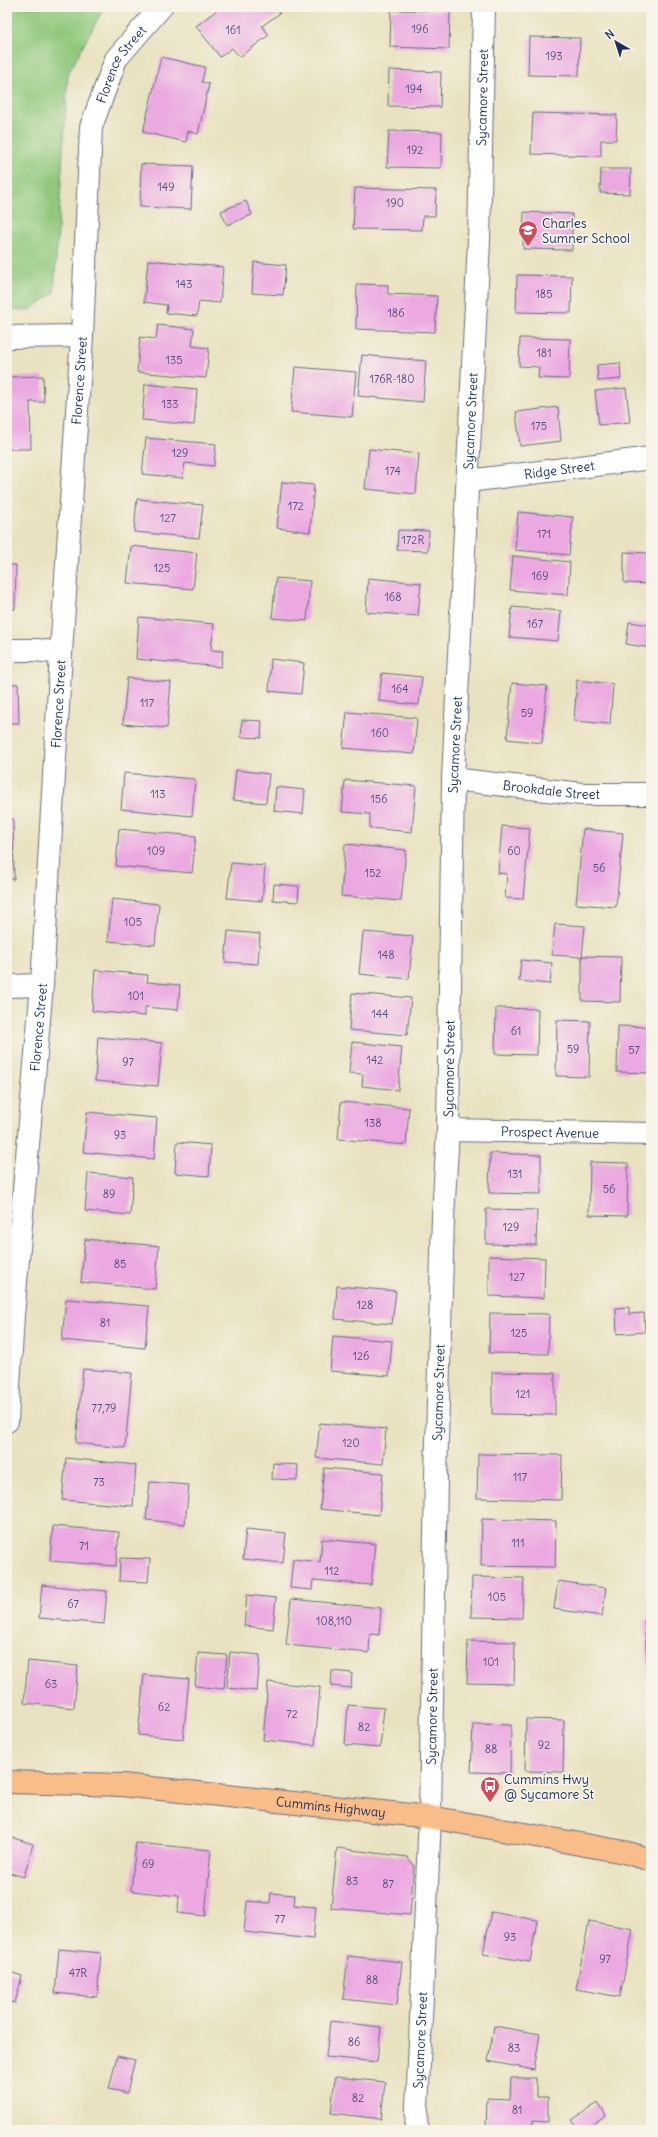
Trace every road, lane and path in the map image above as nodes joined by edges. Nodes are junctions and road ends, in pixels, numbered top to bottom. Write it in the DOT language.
graph roads {
  1 [pos="161,7"];
  2 [pos="484,7"];
  3 [pos="82,336"];
  4 [pos="7,337"];
  5 [pos="651,458"];
  6 [pos="468,481"];
  7 [pos="7,650"];
  8 [pos="61,653"];
  9 [pos="453,779"];
  10 [pos="651,794"];
  11 [pos="42,985"];
  12 [pos="7,986"];
  13 [pos="448,1130"];
  14 [pos="651,1134"];
  15 [pos="7,1421"];
  16 [pos="7,1782"];
  17 [pos="430,1817"];
  18 [pos="651,1860"];
  19 [pos="416,2130"];
  1 -- 3 [label="street, Florence Street"];
  2 -- 6 [label="street, Sycamore Street"];
  3 -- 4 [label="street"];
  3 -- 8 [label="street, Florence Street"];
  5 -- 6 [label="street, Ridge Street"];
  6 -- 9 [label="street, Sycamore Street"];
  7 -- 8 [label="street"];
  8 -- 11 [label="street, Florence Street"];
  9 -- 10 [label="street, Brookdale Street"];
  9 -- 13 [label="street, Sycamore Street"];
  11 -- 12 [label="street"];
  11 -- 15 [label="street, Florence Street"];
  13 -- 14 [label="street, Prospect Avenue"];
  13 -- 17 [label="street, Sycamore Street"];
  16 -- 17 [label="main road, Cummins Highway"];
  17 -- 18 [label="main road, Cummins Highway"];
  17 -- 19 [label="street, Sycamore Street"];
}
